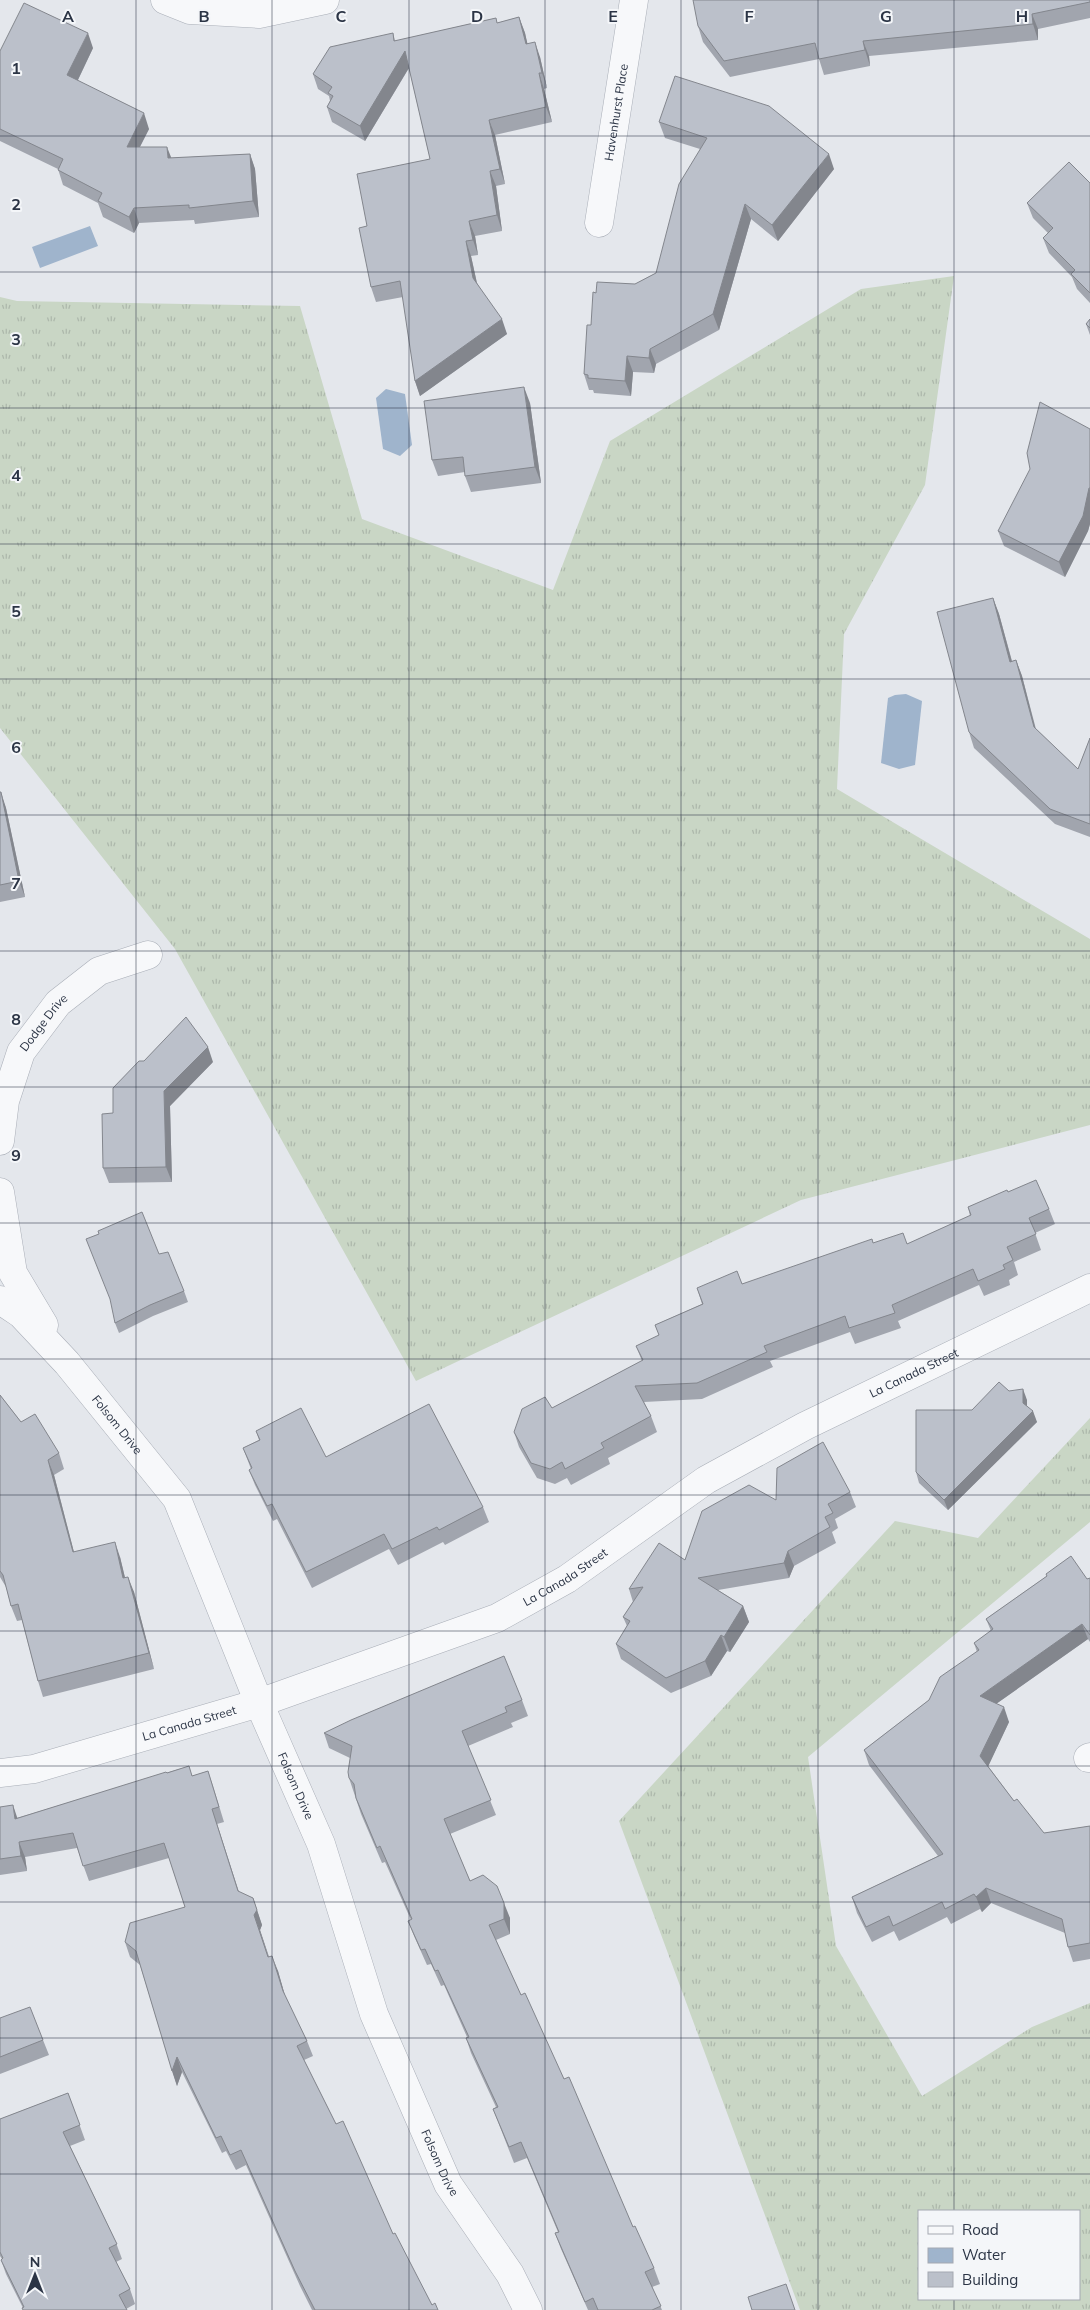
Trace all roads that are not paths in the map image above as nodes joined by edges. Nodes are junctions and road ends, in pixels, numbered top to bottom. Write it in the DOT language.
graph roads {
  1 [pos="165,0"];
  2 [pos="325,0"];
  3 [pos="634,0"];
  4 [pos="599,223"];
  5 [pos="148,955"];
  6 [pos="0,1141"];
  7 [pos="0,1192"];
  8 [pos="1090,1288"];
  9 [pos="0,1300"];
  10 [pos="66,1363"];
  11 [pos="259,1703"];
  12 [pos="0,1773"];
  13 [pos="528,2310"];
  1 -- 2 [label="street"];
  3 -- 4 [label="street, Havenhurst Place"];
  5 -- 6 [label="street, Dodge Drive"];
  7 -- 10 [label="street"];
  8 -- 11 [label="street, La Canada Street"];
  9 -- 10 [label="street, Folsom Drive"];
  10 -- 11 [label="street, Folsom Drive"];
  11 -- 12 [label="street, La Canada Street"];
  11 -- 13 [label="street, Folsom Drive"];
}
